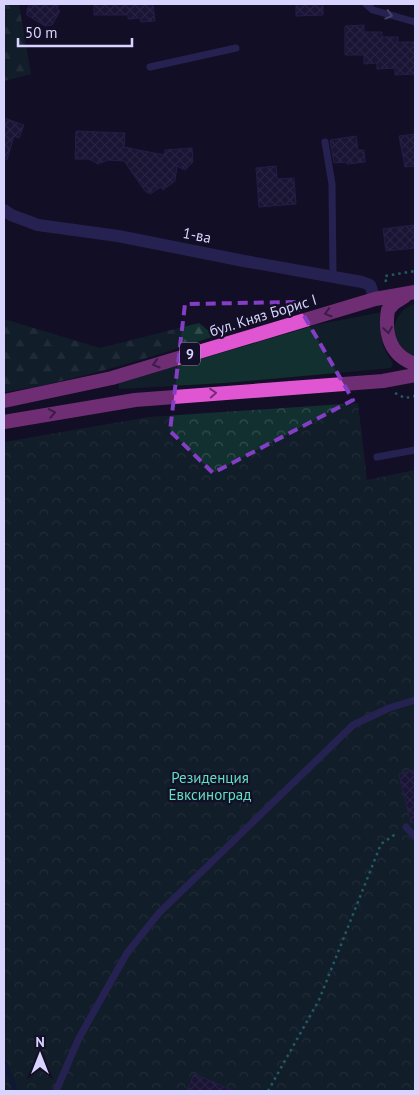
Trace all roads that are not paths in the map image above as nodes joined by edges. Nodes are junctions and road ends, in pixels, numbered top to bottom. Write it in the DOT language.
graph roads {
  1 [pos="366,4"];
  2 [pos="415,22"];
  3 [pos="236,48"];
  4 [pos="150,67"];
  5 [pos="325,142"];
  6 [pos="4,210"];
  7 [pos="333,276"];
  8 [pos="412,293"];
  9 [pos="375,299"];
  10 [pos="415,364"];
  11 [pos="415,375"];
  12 [pos="4,401"];
  13 [pos="4,422"];
  14 [pos="415,450"];
  15 [pos="377,457"];
  16 [pos="415,700"];
  17 [pos="406,827"];
  18 [pos="415,837"];
  19 [pos="56,1091"];
  1 -- 2 [label="lane, one-way"];
  3 -- 4 [label="lane"];
  5 -- 7 [label="lane"];
  6 -- 7 [label="street, 1-ва"];
  7 -- 9 [label="street, 1-ва"];
  8 -- 9 [label="highway, бул. Княз Борис I / 9"];
  8 -- 10 [label="highway, one-way"];
  9 -- 12 [label="highway, бул. Княз Борис I / 9, one-way"];
  13 -- 11 [label="highway, one-way"];
  14 -- 15 [label="lane"];
  16 -- 19 [label="lane"];
  17 -- 18 [label="lane"];
}
